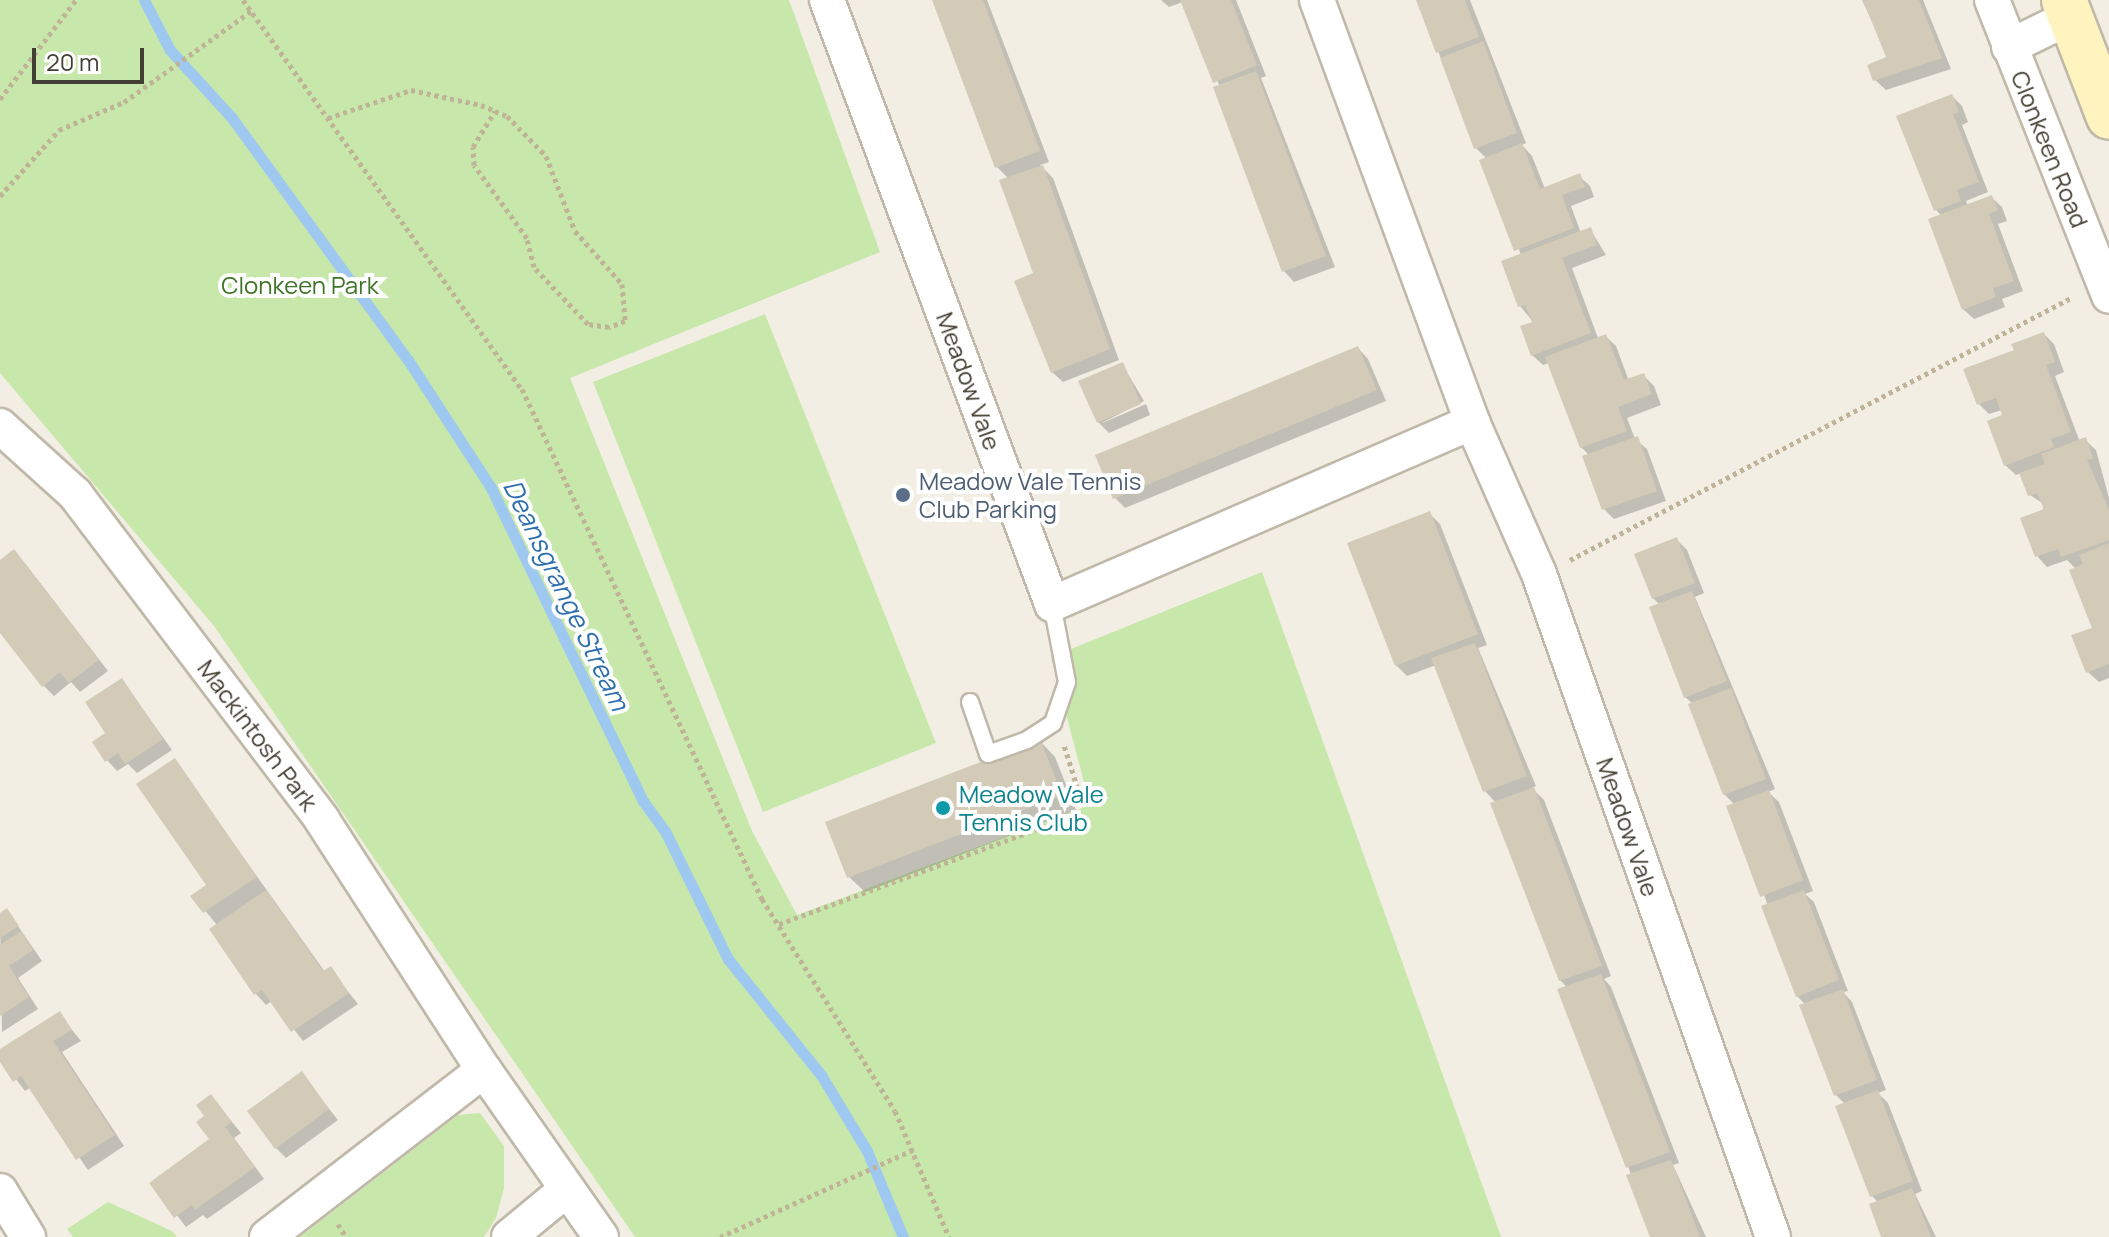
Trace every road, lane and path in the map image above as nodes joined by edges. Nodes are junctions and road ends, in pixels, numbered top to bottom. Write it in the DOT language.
graph roads {
  1 [pos="76,0"];
  2 [pos="243,0"];
  3 [pos="827,0"];
  4 [pos="1317,0"];
  5 [pos="1992,0"];
  6 [pos="2067,8"];
  7 [pos="251,11"];
  8 [pos="2009,47"];
  9 [pos="0,99"];
  10 [pos="495,111"];
  11 [pos="2109,117"];
  12 [pos="328,118"];
  13 [pos="0,196"];
  14 [pos="2107,290"];
  15 [pos="1472,422"];
  16 [pos="0,426"];
  17 [pos="1539,574"];
  18 [pos="1052,604"];
  19 [pos="970,702"];
  20 [pos="1055,721"];
  21 [pos="779,924"];
  22 [pos="484,1070"];
  23 [pos="913,1150"];
  24 [pos="566,1190"];
  25 [pos="0,1191"];
  26 [pos="28,1237"];
  27 [pos="267,1237"];
  28 [pos="509,1237"];
  29 [pos="601,1237"];
  30 [pos="720,1237"];
  31 [pos="949,1237"];
  32 [pos="1773,1237"];
  1 -- 9 [label="path"];
  2 -- 7 [label="path"];
  3 -- 18 [label="street, Meadow Vale"];
  4 -- 15 [label="street, Meadow Vale"];
  5 -- 8 [label="street, Clonkeen Road"];
  6 -- 8 [label="street, Clonkeen Road"];
  6 -- 11 [label="main road, Clonkeen Road"];
  7 -- 12 [label="path"];
  7 -- 13 [label="path"];
  8 -- 14 [label="street, Clonkeen Road"];
  10 -- 10 [label="path"];
  10 -- 12 [label="path"];
  12 -- 21 [label="path"];
  14 -- 17 [label="path"];
  15 -- 17 [label="street, Meadow Vale"];
  15 -- 18 [label="street"];
  16 -- 22 [label="street, Mackintosh Park"];
  17 -- 32 [label="street, Meadow Vale"];
  18 -- 20 [label="lane"];
  19 -- 20 [label="lane"];
  20 -- 21 [label="path"];
  21 -- 23 [label="path"];
  22 -- 24 [label="street, Mackintosh Park"];
  22 -- 27 [label="street"];
  23 -- 30 [label="path"];
  23 -- 31 [label="path"];
  24 -- 28 [label="street"];
  24 -- 29 [label="street, Mackintosh Park"];
  25 -- 26 [label="street"];
}
